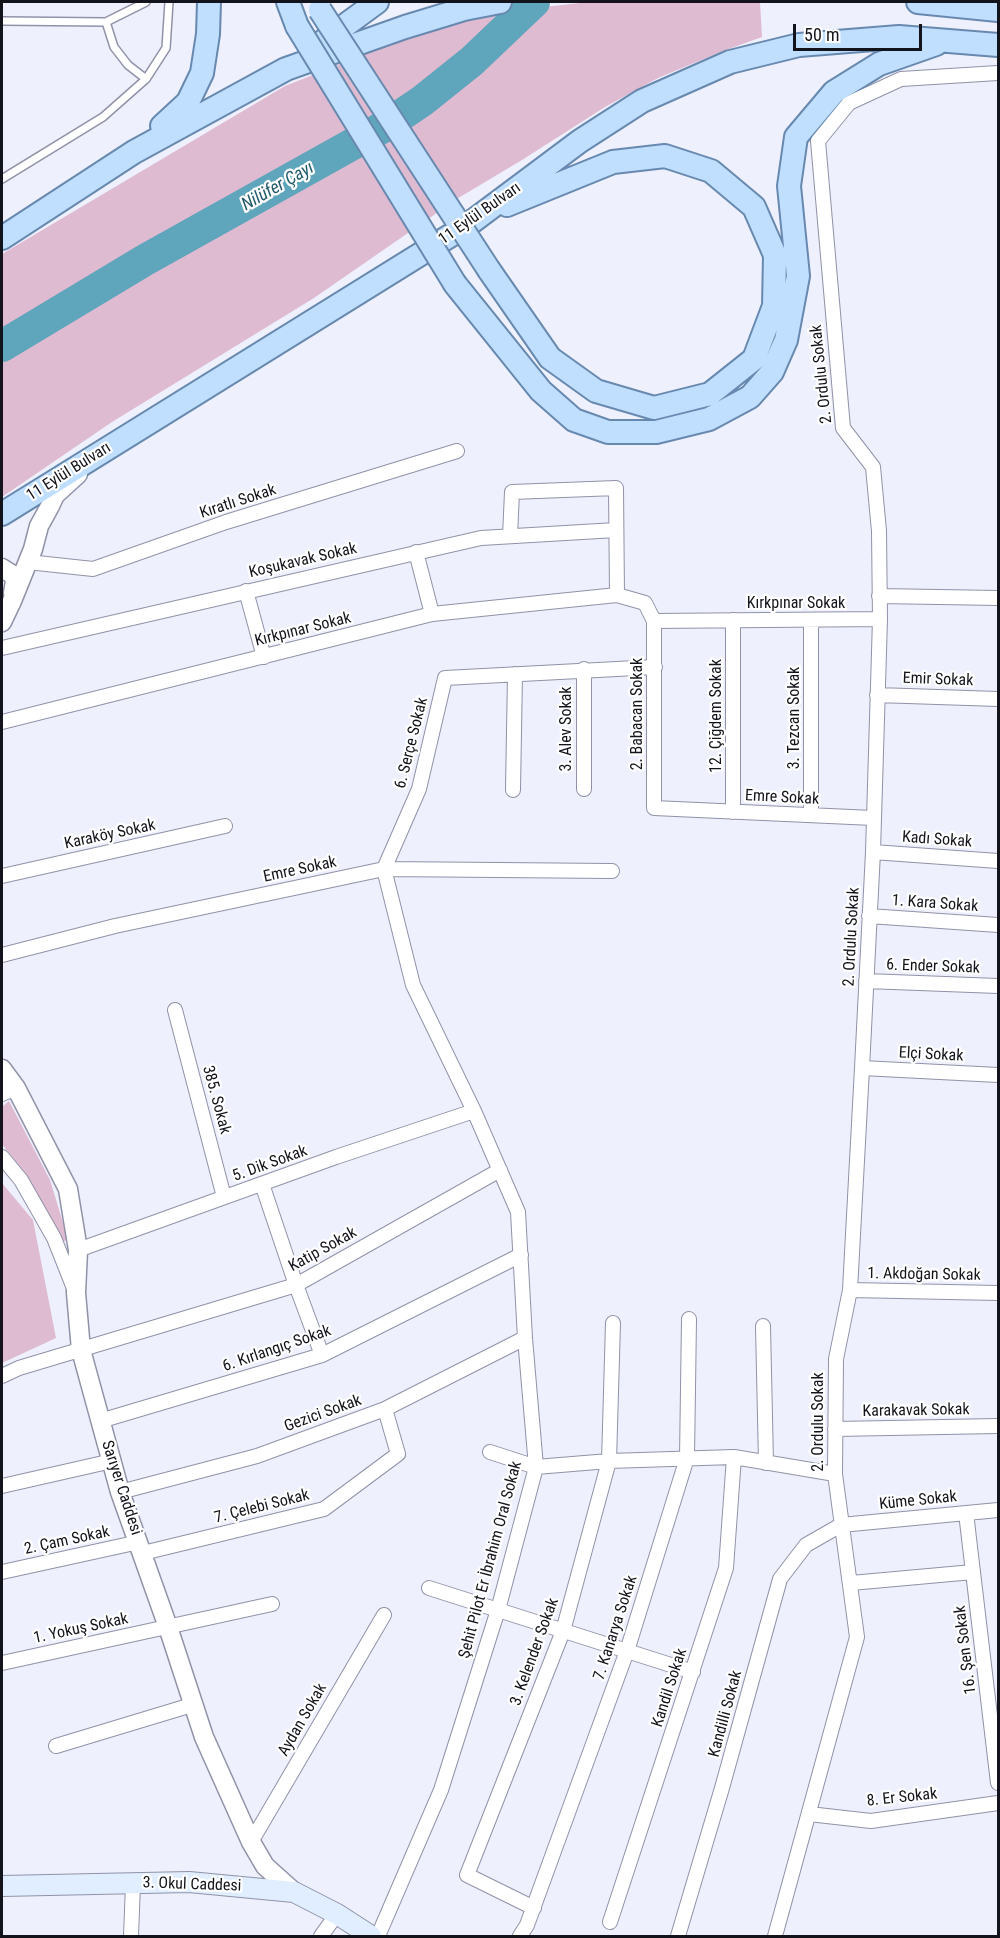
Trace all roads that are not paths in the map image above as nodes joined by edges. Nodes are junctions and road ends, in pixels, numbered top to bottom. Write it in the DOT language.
graph roads {
  1 [pos="146,2"];
  2 [pos="170,2"];
  3 [pos="209,2"];
  4 [pos="288,2"];
  5 [pos="378,2"];
  6 [pos="500,2"];
  7 [pos="918,2"];
  8 [pos="953,3"];
  9 [pos="318,6"];
  10 [pos="999,10"];
  11 [pos="2,21"];
  12 [pos="106,22"];
  13 [pos="947,40"];
  14 [pos="999,45"];
  15 [pos="286,69"];
  16 [pos="999,73"];
  17 [pos="146,79"];
  18 [pos="134,152"];
  19 [pos="2,179"];
  20 [pos="478,217"];
  21 [pos="2,238"];
  22 [pos="108,448"];
  23 [pos="457,451"];
  24 [pos="2,514"];
  25 [pos="616,530"];
  26 [pos="510,536"];
  27 [pos="416,552"];
  28 [pos="28,562"];
  29 [pos="2,568"];
  30 [pos="246,591"];
  31 [pos="617,595"];
  32 [pos="879,596"];
  33 [pos="999,598"];
  34 [pos="12,601"];
  35 [pos="432,614"];
  36 [pos="733,620"];
  37 [pos="811,620"];
  38 [pos="880,620"];
  39 [pos="654,621"];
  40 [pos="2,622"];
  41 [pos="2,648"];
  42 [pos="264,657"];
  43 [pos="656,667"];
  44 [pos="584,669"];
  45 [pos="515,674"];
  46 [pos="877,694"];
  47 [pos="999,699"];
  48 [pos="2,722"];
  49 [pos="584,789"];
  50 [pos="513,790"];
  51 [pos="654,808"];
  52 [pos="733,812"];
  53 [pos="811,815"];
  54 [pos="873,818"];
  55 [pos="225,826"];
  56 [pos="873,852"];
  57 [pos="999,861"];
  58 [pos="384,869"];
  59 [pos="612,871"];
  60 [pos="2,876"];
  61 [pos="869,916"];
  62 [pos="999,925"];
  63 [pos="2,955"];
  64 [pos="866,981"];
  65 [pos="999,986"];
  66 [pos="175,1010"];
  67 [pos="862,1068"];
  68 [pos="2,1069"];
  69 [pos="999,1075"];
  70 [pos="9,1091"];
  71 [pos="474,1111"];
  72 [pos="2,1157"];
  73 [pos="500,1170"];
  74 [pos="262,1184"];
  75 [pos="224,1197"];
  76 [pos="78,1250"];
  77 [pos="521,1255"];
  78 [pos="296,1285"];
  79 [pos="849,1290"];
  80 [pos="76,1293"];
  81 [pos="999,1293"];
  82 [pos="689,1318"];
  83 [pos="613,1323"];
  84 [pos="763,1326"];
  85 [pos="525,1338"];
  86 [pos="81,1350"];
  87 [pos="322,1354"];
  88 [pos="2,1376"];
  89 [pos="385,1409"];
  90 [pos="100,1421"];
  91 [pos="999,1426"];
  92 [pos="835,1429"];
  93 [pos="490,1452"];
  94 [pos="734,1457"];
  95 [pos="687,1458"];
  96 [pos="112,1461"];
  97 [pos="609,1461"];
  98 [pos="766,1462"];
  99 [pos="536,1467"];
  100 [pos="835,1473"];
  101 [pos="2,1486"];
  102 [pos="120,1492"];
  103 [pos="999,1510"];
  104 [pos="966,1513"];
  105 [pos="841,1525"];
  106 [pos="141,1548"];
  107 [pos="2,1572"];
  108 [pos="973,1572"];
  109 [pos="851,1583"];
  110 [pos="429,1588"];
  111 [pos="272,1604"];
  112 [pos="498,1610"];
  113 [pos="384,1615"];
  114 [pos="168,1627"];
  115 [pos="564,1631"];
  116 [pos="627,1651"];
  117 [pos="2,1663"];
  118 [pos="693,1672"];
  119 [pos="195,1704"];
  120 [pos="56,1746"];
  121 [pos="999,1783"];
  122 [pos="999,1803"];
  123 [pos="808,1814"];
  124 [pos="251,1842"];
  125 [pos="133,1884"];
  126 [pos="2,1886"];
  127 [pos="294,1892"];
  128 [pos="534,1908"];
  129 [pos="337,1914"];
  130 [pos="610,1922"];
  131 [pos="131,1936"];
  132 [pos="321,1936"];
  133 [pos="371,1936"];
  134 [pos="378,1936"];
  135 [pos="520,1936"];
  136 [pos="678,1936"];
  137 [pos="775,1936"];
  1 -- 12 [label="lane"];
  2 -- 17 [label="lane"];
  3 -- 18 [label="main road"];
  4 -- 13 [label="main road, bridge"];
  5 -- 15 [label="main road"];
  6 -- 15 [label="main road"];
  7 -- 8 [label="main road"];
  8 -- 10 [label="main road"];
  9 -- 20 [label="main road, bridge"];
  11 -- 12 [label="lane"];
  12 -- 17 [label="lane"];
  13 -- 14 [label="main road, 11 Eylül Bulvarı"];
  13 -- 20 [label="main road, 11 Eylül Bulvarı"];
  15 -- 18 [label="main road"];
  16 -- 32 [label="street, 2. Ordulu Sokak"];
  17 -- 19 [label="lane"];
  18 -- 21 [label="main road"];
  20 -- 22 [label="main road, 11 Eylül Bulvarı"];
  22 -- 24 [label="main road, 11 Eylül Bulvarı"];
  22 -- 28 [label="street"];
  23 -- 28 [label="street, Kıratlı Sokak"];
  25 -- 26 [label="street, Koşukavak Sokak"];
  25 -- 26 [label="street"];
  25 -- 31 [label="street"];
  26 -- 27 [label="street, Koşukavak Sokak"];
  27 -- 30 [label="street, Koşukavak Sokak"];
  27 -- 35 [label="street"];
  28 -- 34 [label="street"];
  29 -- 34 [label="street"];
  30 -- 41 [label="street, Koşukavak Sokak"];
  30 -- 42 [label="street"];
  31 -- 35 [label="street, Kırkpınar Sokak"];
  31 -- 39 [label="street, Kırkpınar Sokak"];
  32 -- 33 [label="street"];
  32 -- 38 [label="street, 2. Ordulu Sokak"];
  34 -- 40 [label="street"];
  35 -- 42 [label="street, Kırkpınar Sokak"];
  36 -- 37 [label="street, Kırkpınar Sokak"];
  36 -- 39 [label="street, Kırkpınar Sokak"];
  36 -- 52 [label="street, 12. Çiğdem Sokak"];
  37 -- 38 [label="street, Kırkpınar Sokak"];
  37 -- 53 [label="street, 3. Tezcan Sokak"];
  38 -- 46 [label="street, 2. Ordulu Sokak"];
  39 -- 43 [label="street, 2. Babacan Sokak"];
  42 -- 48 [label="street, Kırkpınar Sokak"];
  43 -- 44 [label="street, 6. Serçe Sokak"];
  43 -- 51 [label="street, 2. Babacan Sokak"];
  44 -- 45 [label="street, 6. Serçe Sokak"];
  44 -- 49 [label="street, 3. Alev Sokak"];
  45 -- 50 [label="street"];
  45 -- 58 [label="street, 6. Serçe Sokak"];
  46 -- 47 [label="street, Emir Sokak"];
  46 -- 54 [label="street, 2. Ordulu Sokak"];
  51 -- 52 [label="street, Emre Sokak"];
  52 -- 53 [label="street, Emre Sokak"];
  53 -- 54 [label="street, Emre Sokak"];
  54 -- 56 [label="street, 2. Ordulu Sokak"];
  55 -- 60 [label="street, Karaköy Sokak"];
  56 -- 57 [label="street, Kadı Sokak"];
  56 -- 61 [label="street, 2. Ordulu Sokak"];
  58 -- 59 [label="street, Emre Sokak"];
  58 -- 63 [label="street, Emre Sokak"];
  58 -- 71 [label="street"];
  61 -- 62 [label="street, 1. Kara Sokak"];
  61 -- 64 [label="street, 2. Ordulu Sokak"];
  64 -- 65 [label="street, 6. Ender Sokak"];
  64 -- 67 [label="street, 2. Ordulu Sokak"];
  66 -- 75 [label="street, 385. Sokak"];
  67 -- 69 [label="street, Elçi Sokak"];
  67 -- 79 [label="street, 2. Ordulu Sokak"];
  68 -- 70 [label="street, Sarıyer Caddesi"];
  70 -- 76 [label="street, Sarıyer Caddesi"];
  71 -- 73 [label="street, Şehit Pilot Er İbrahim Oral Sokak"];
  71 -- 74 [label="street, 5. Dik Sokak"];
  72 -- 80 [label="street"];
  73 -- 77 [label="street, Şehit Pilot Er İbrahim Oral Sokak"];
  73 -- 78 [label="street, Katip Sokak"];
  74 -- 75 [label="street, 5. Dik Sokak"];
  74 -- 78 [label="street"];
  75 -- 76 [label="street, 5. Dik Sokak"];
  76 -- 80 [label="street, Sarıyer Caddesi"];
  77 -- 85 [label="street, Şehit Pilot Er İbrahim Oral Sokak"];
  77 -- 87 [label="street, 6. Kırlangıç Sokak"];
  78 -- 86 [label="street, Katip Sokak"];
  78 -- 87 [label="street"];
  79 -- 81 [label="street, 1. Akdoğan Sokak"];
  79 -- 92 [label="street, 2. Ordulu Sokak"];
  80 -- 86 [label="street, Sarıyer Caddesi"];
  82 -- 95 [label="street, 7. Kanarya Sokak"];
  83 -- 97 [label="street, 3. Kelender Sokak"];
  84 -- 98 [label="street"];
  85 -- 89 [label="street, Gezici Sokak"];
  85 -- 99 [label="street, Şehit Pilot Er İbrahim Oral Sokak"];
  86 -- 88 [label="street, Katip Sokak"];
  86 -- 90 [label="street, Sarıyer Caddesi"];
  87 -- 90 [label="street, 6. Kırlangıç Sokak"];
  89 -- 102 [label="street, Gezici Sokak"];
  89 -- 106 [label="street, 7. Çelebi Sokak"];
  90 -- 96 [label="street, Sarıyer Caddesi"];
  91 -- 92 [label="street, Karakavak Sokak"];
  92 -- 100 [label="street, 2. Ordulu Sokak"];
  93 -- 99 [label="street"];
  94 -- 95 [label="street"];
  94 -- 98 [label="street"];
  94 -- 118 [label="street, Kandil Sokak"];
  95 -- 97 [label="street"];
  95 -- 116 [label="street, 7. Kanarya Sokak"];
  96 -- 101 [label="street"];
  96 -- 102 [label="street, Sarıyer Caddesi"];
  97 -- 99 [label="street"];
  97 -- 115 [label="street, 3. Kelender Sokak"];
  98 -- 100 [label="street"];
  99 -- 112 [label="street, Şehit Pilot Er İbrahim Oral Sokak"];
  100 -- 105 [label="street, 2. Ordulu Sokak"];
  102 -- 106 [label="street, Sarıyer Caddesi"];
  103 -- 104 [label="street, Küme Sokak"];
  104 -- 105 [label="street, Küme Sokak"];
  104 -- 108 [label="street, 16. Şen Sokak"];
  105 -- 109 [label="street, 2. Ordulu Sokak"];
  105 -- 136 [label="street, Kandilli Sokak"];
  106 -- 107 [label="street, 2. Çam Sokak"];
  106 -- 114 [label="street, Sarıyer Caddesi"];
  108 -- 109 [label="street"];
  108 -- 121 [label="street, 16. Şen Sokak"];
  109 -- 123 [label="street, 2. Ordulu Sokak"];
  110 -- 112 [label="street"];
  111 -- 114 [label="street, 1. Yokuş Sokak"];
  112 -- 115 [label="street"];
  112 -- 134 [label="street, Şehit Pilot Er İbrahim Oral Sokak"];
  113 -- 124 [label="street, Aydan Sokak"];
  114 -- 117 [label="street, 1. Yokuş Sokak"];
  114 -- 119 [label="street, Sarıyer Caddesi"];
  115 -- 116 [label="street"];
  115 -- 128 [label="street, 3. Kelender Sokak"];
  116 -- 118 [label="street"];
  116 -- 128 [label="street, 7. Kanarya Sokak"];
  118 -- 130 [label="street, Kandil Sokak"];
  119 -- 120 [label="street"];
  119 -- 124 [label="street, Sarıyer Caddesi"];
  122 -- 123 [label="street, 8. Er Sokak"];
  123 -- 137 [label="street, 2. Ordulu Sokak"];
  124 -- 127 [label="street, Sarıyer Caddesi"];
  125 -- 126 [label="main road, 3. Okul Caddesi"];
  125 -- 127 [label="main road, 3. Okul Caddesi"];
  125 -- 131 [label="street"];
  127 -- 129 [label="main road, 3. Okul Caddesi"];
  128 -- 135 [label="street, 7. Kanarya Sokak"];
  129 -- 132 [label="street"];
  129 -- 133 [label="main road, 3. Okul Caddesi"];
}
